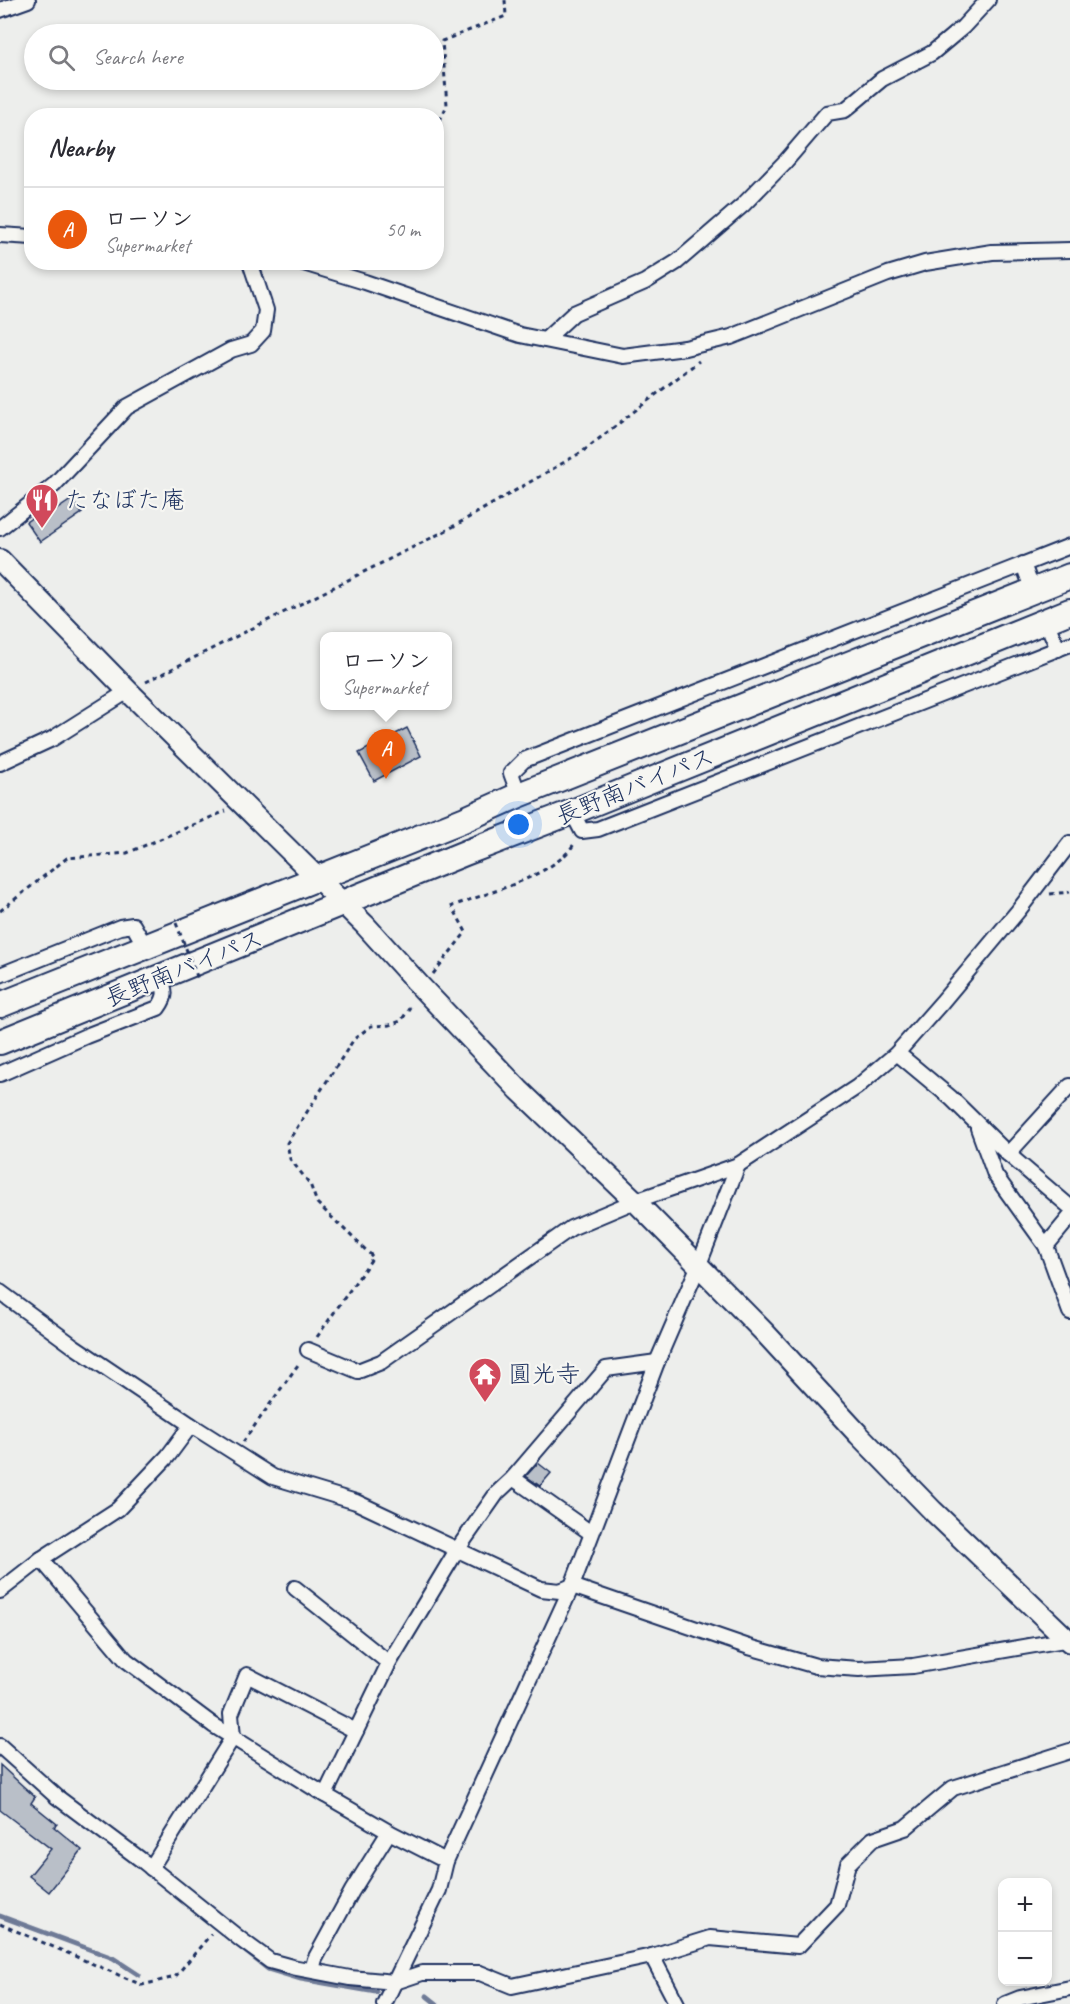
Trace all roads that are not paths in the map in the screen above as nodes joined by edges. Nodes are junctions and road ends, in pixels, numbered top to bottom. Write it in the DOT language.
graph roads {
  1 [pos="28,0"];
  2 [pos="988,0"];
  3 [pos="0,10"];
  4 [pos="0,235"];
  5 [pos="24,236"];
  6 [pos="1070,250"];
  7 [pos="253,270"];
  8 [pos="326,270"];
  9 [pos="545,340"];
  10 [pos="0,528"];
  11 [pos="1070,546"];
  12 [pos="0,560"];
  13 [pos="1023,564"];
  14 [pos="1070,576"];
  15 [pos="1033,591"];
  16 [pos="1070,611"];
  17 [pos="1046,621"];
  18 [pos="1064,646"];
  19 [pos="128,691"];
  20 [pos="0,764"];
  21 [pos="519,795"];
  22 [pos="577,822"];
  23 [pos="1070,843"];
  24 [pos="317,879"];
  25 [pos="343,904"];
  26 [pos="146,948"];
  27 [pos="0,975"];
  28 [pos="160,978"];
  29 [pos="0,1005"];
  30 [pos="0,1042"];
  31 [pos="897,1053"];
  32 [pos="0,1074"];
  33 [pos="1070,1086"];
  34 [pos="976,1123"];
  35 [pos="1008,1154"];
  36 [pos="738,1165"];
  37 [pos="635,1201"];
  38 [pos="1070,1207"];
  39 [pos="1070,1217"];
  40 [pos="1046,1246"];
  41 [pos="698,1267"];
  42 [pos="0,1292"];
  43 [pos="1070,1312"];
  44 [pos="308,1350"];
  45 [pos="657,1362"];
  46 [pos="191,1425"];
  47 [pos="513,1478"];
  48 [pos="591,1533"];
  49 [pos="457,1550"];
  50 [pos="41,1559"];
  51 [pos="572,1586"];
  52 [pos="295,1588"];
  53 [pos="0,1591"];
  54 [pos="1069,1640"];
  55 [pos="389,1663"];
  56 [pos="356,1731"];
  57 [pos="232,1737"];
  58 [pos="0,1746"];
  59 [pos="1070,1751"];
  60 [pos="325,1795"];
  61 [pos="389,1832"];
  62 [pos="446,1861"];
  63 [pos="152,1868"];
  64 [pos="652,1956"];
  65 [pos="312,1970"];
  66 [pos="395,1982"];
  67 [pos="1070,1988"];
  68 [pos="384,2004"];
  69 [pos="677,2004"];
  70 [pos="1005,2004"];
  1 -- 3 [label="street"];
  2 -- 9 [label="street"];
  4 -- 5 [label="street"];
  6 -- 9 [label="street"];
  7 -- 10 [label="street"];
  8 -- 9 [label="street"];
  11 -- 13 [label="street"];
  12 -- 19 [label="street"];
  13 -- 15 [label="street"];
  13 -- 21 [label="street"];
  14 -- 15 [label="highway, 長野南バイパス"];
  15 -- 21 [label="highway, 長野南バイパス"];
  16 -- 17 [label="highway, 長野南バイパス"];
  17 -- 18 [label="street"];
  17 -- 22 [label="highway, 長野南バイパス"];
  18 -- 22 [label="street"];
  19 -- 20 [label="street"];
  19 -- 24 [label="street"];
  21 -- 24 [label="highway, 長野南バイパス"];
  22 -- 25 [label="highway, 長野南バイパス"];
  23 -- 31 [label="street"];
  24 -- 25 [label="street"];
  24 -- 26 [label="highway, 長野南バイパス"];
  25 -- 28 [label="highway, 長野南バイパス"];
  25 -- 37 [label="street"];
  26 -- 27 [label="street"];
  26 -- 29 [label="highway, 長野南バイパス"];
  28 -- 30 [label="highway, 長野南バイパス"];
  28 -- 32 [label="street"];
  31 -- 34 [label="street"];
  31 -- 36 [label="street"];
  33 -- 35 [label="street"];
  34 -- 35 [label="street"];
  34 -- 40 [label="street"];
  35 -- 38 [label="street"];
  36 -- 37 [label="street"];
  36 -- 41 [label="street"];
  37 -- 41 [label="street"];
  37 -- 44 [label="street"];
  39 -- 40 [label="street"];
  40 -- 43 [label="street"];
  41 -- 45 [label="street"];
  41 -- 54 [label="street"];
  42 -- 46 [label="street"];
  45 -- 47 [label="street"];
  45 -- 48 [label="street"];
  46 -- 49 [label="street"];
  46 -- 50 [label="street"];
  47 -- 48 [label="street"];
  47 -- 49 [label="street"];
  48 -- 51 [label="street"];
  49 -- 51 [label="street"];
  49 -- 55 [label="street"];
  50 -- 53 [label="street"];
  50 -- 57 [label="street"];
  51 -- 54 [label="street"];
  51 -- 62 [label="street"];
  52 -- 55 [label="street"];
  55 -- 56 [label="street"];
  56 -- 57 [label="street"];
  56 -- 60 [label="street"];
  57 -- 60 [label="street"];
  57 -- 63 [label="street"];
  58 -- 63 [label="street"];
  59 -- 64 [label="street"];
  60 -- 61 [label="street"];
  61 -- 62 [label="street"];
  61 -- 65 [label="street"];
  62 -- 66 [label="street"];
  63 -- 65 [label="street"];
  64 -- 66 [label="street"];
  64 -- 69 [label="street"];
  65 -- 66 [label="street"];
  66 -- 68 [label="street"];
  67 -- 70 [label="street"];
}
